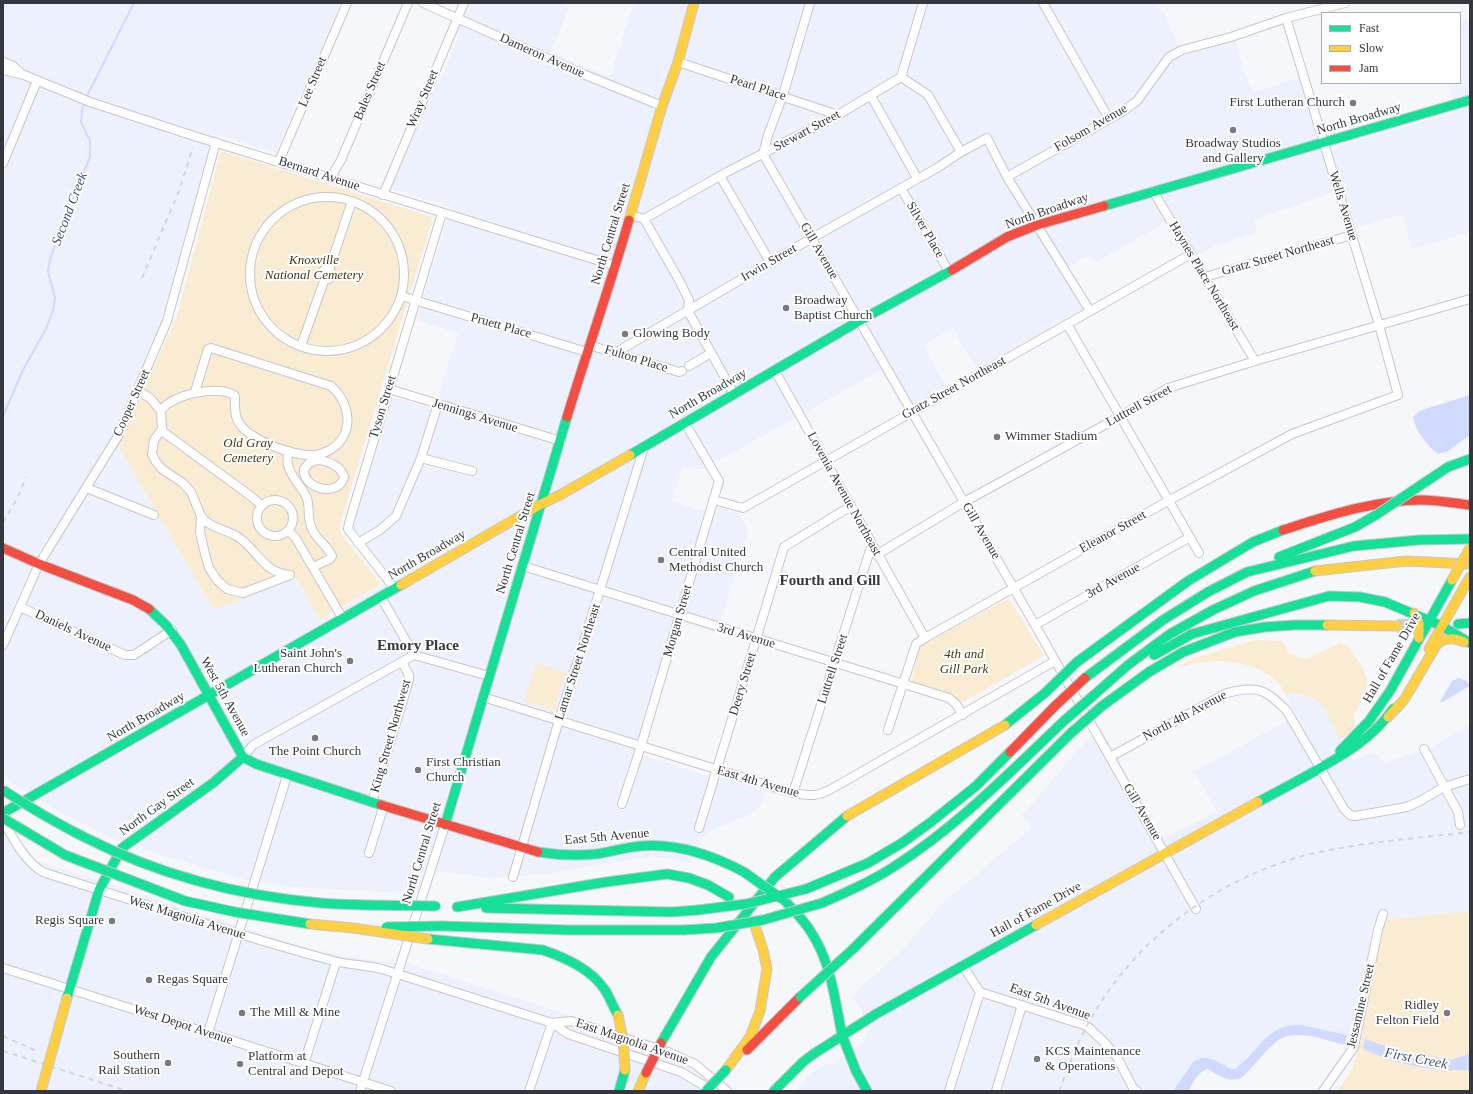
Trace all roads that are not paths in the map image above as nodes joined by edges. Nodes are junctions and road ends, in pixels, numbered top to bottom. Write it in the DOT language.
graph roads {
  1 [pos="347,3"];
  2 [pos="408,3"];
  3 [pos="423,3"];
  4 [pos="464,3"];
  5 [pos="694,3"];
  6 [pos="810,3"];
  7 [pos="923,3"];
  8 [pos="1043,3"];
  9 [pos="1343,3"];
  10 [pos="458,18"];
  11 [pos="1286,18"];
  12 [pos="3,62"];
  13 [pos="678,62"];
  14 [pos="3,70"];
  15 [pos="24,75"];
  16 [pos="901,77"];
  17 [pos="37,80"];
  18 [pos="783,95"];
  19 [pos="871,96"];
  20 [pos="1470,100"];
  21 [pos="662,106"];
  22 [pos="838,115"];
  23 [pos="1109,119"];
  24 [pos="216,142"];
  25 [pos="1324,143"];
  26 [pos="961,152"];
  27 [pos="763,154"];
  28 [pos="279,161"];
  29 [pos="3,163"];
  30 [pos="720,176"];
  31 [pos="331,177"];
  32 [pos="1007,177"];
  33 [pos="918,178"];
  34 [pos="901,188"];
  35 [pos="1153,191"];
  36 [pos="382,195"];
  37 [pos="352,201"];
  38 [pos="442,213"];
  39 [pos="630,215"];
  40 [pos="644,219"];
  41 [pos="1038,225"];
  42 [pos="1352,235"];
  43 [pos="812,238"];
  44 [pos="1191,254"];
  45 [pos="770,262"];
  46 [pos="616,266"];
  47 [pos="949,272"];
  48 [pos="1205,277"];
  49 [pos="401,296"];
  50 [pos="1470,299"];
  51 [pos="416,301"];
  52 [pos="688,311"];
  53 [pos="1090,311"];
  54 [pos="859,321"];
  55 [pos="1067,324"];
  56 [pos="1379,325"];
  57 [pos="301,346"];
  58 [pos="588,348"];
  59 [pos="615,353"];
  60 [pos="711,353"];
  61 [pos="1255,361"];
  62 [pos="689,366"];
  63 [pos="682,371"];
  64 [pos="775,371"];
  65 [pos="389,389"];
  66 [pos="137,390"];
  67 [pos="195,392"];
  68 [pos="734,394"];
  69 [pos="1398,395"];
  70 [pos="438,404"];
  71 [pos="161,411"];
  72 [pos="912,412"];
  73 [pos="1121,416"];
  74 [pos="685,422"];
  75 [pos="162,431"];
  76 [pos="561,441"];
  77 [pos="644,447"];
  78 [pos="289,451"];
  79 [pos="1470,453"];
  80 [pos="317,457"];
  81 [pos="421,458"];
  82 [pos="1470,459"];
  83 [pos="826,460"];
  84 [pos="1448,467"];
  85 [pos="472,471"];
  86 [pos="87,488"];
  87 [pos="714,500"];
  88 [pos="1168,501"];
  89 [pos="964,502"];
  90 [pos="541,504"];
  91 [pos="261,505"];
  92 [pos="1470,505"];
  93 [pos="851,506"];
  94 [pos="154,515"];
  95 [pos="201,516"];
  96 [pos="288,531"];
  97 [pos="1190,537"];
  98 [pos="1470,539"];
  99 [pos="358,543"];
  100 [pos="872,544"];
  101 [pos="3,548"];
  102 [pos="1470,548"];
  103 [pos="878,554"];
  104 [pos="1199,554"];
  105 [pos="39,564"];
  106 [pos="1470,564"];
  107 [pos="523,566"];
  108 [pos="313,567"];
  109 [pos="1247,572"];
  110 [pos="1468,580"];
  111 [pos="1014,588"];
  112 [pos="394,590"];
  113 [pos="600,590"];
  114 [pos="381,597"];
  115 [pos="20,607"];
  116 [pos="1414,613"];
  117 [pos="680,615"];
  118 [pos="343,619"];
  119 [pos="1430,620"];
  120 [pos="1470,623"];
  121 [pos="1458,624"];
  122 [pos="1035,625"];
  123 [pos="1397,626"];
  124 [pos="1442,626"];
  125 [pos="172,630"];
  126 [pos="925,638"];
  127 [pos="1419,638"];
  128 [pos="757,639"];
  129 [pos="1470,644"];
  130 [pos="3,645"];
  131 [pos="414,655"];
  132 [pos="1055,661"];
  133 [pos="402,662"];
  134 [pos="835,663"];
  135 [pos="489,676"];
  136 [pos="1109,682"];
  137 [pos="902,684"];
  138 [pos="208,696"];
  139 [pos="483,697"];
  140 [pos="963,715"];
  141 [pos="1388,717"];
  142 [pos="559,720"];
  143 [pos="888,730"];
  144 [pos="641,746"];
  145 [pos="1424,749"];
  146 [pos="243,757"];
  147 [pos="1110,757"];
  148 [pos="1320,768"];
  149 [pos="716,770"];
  150 [pos="287,776"];
  151 [pos="1470,779"];
  152 [pos="1444,787"];
  153 [pos="3,790"];
  154 [pos="793,794"];
  155 [pos="372,802"];
  156 [pos="622,804"];
  157 [pos="384,805"];
  158 [pos="3,813"];
  159 [pos="3,819"];
  160 [pos="444,825"];
  161 [pos="1460,825"];
  162 [pos="699,828"];
  163 [pos="520,848"];
  164 [pos="369,853"];
  165 [pos="1165,853"];
  166 [pos="513,877"];
  167 [pos="99,890"];
  168 [pos="446,907"];
  169 [pos="1196,909"];
  170 [pos="1382,914"];
  171 [pos="353,928"];
  172 [pos="238,934"];
  173 [pos="336,962"];
  174 [pos="963,966"];
  175 [pos="3,968"];
  176 [pos="397,974"];
  177 [pos="980,992"];
  178 [pos="68,994"];
  179 [pos="1022,1005"];
  180 [pos="552,1023"];
  181 [pos="208,1033"];
  182 [pos="842,1035"];
  183 [pos="304,1064"];
  184 [pos="726,1070"];
  185 [pos="363,1082"];
  186 [pos="41,1091"];
  187 [pos="360,1091"];
  188 [pos="391,1091"];
  189 [pos="529,1091"];
  190 [pos="619,1091"];
  191 [pos="638,1091"];
  192 [pos="706,1091"];
  193 [pos="710,1091"];
  194 [pos="727,1091"];
  195 [pos="774,1091"];
  196 [pos="867,1091"];
  197 [pos="949,1091"];
  198 [pos="996,1091"];
  199 [pos="1137,1091"];
  200 [pos="1323,1091"];
  1 -- 28 [label="street, Lee Street"];
  2 -- 31 [label="street, Bales Street"];
  3 -- 10 [label="street, Dameron Avenue"];
  4 -- 10 [label="street, Wray Street"];
  5 -- 13 [label="main road, North Central Street"];
  6 -- 18 [label="street"];
  7 -- 16 [label="street"];
  8 -- 23 [label="street"];
  9 -- 11 [label="street"];
  10 -- 21 [label="street, Dameron Avenue"];
  10 -- 36 [label="street, Wray Street"];
  11 -- 23 [label="street, Folsom Avenue"];
  11 -- 25 [label="street, Wells Avenue"];
  12 -- 15 [label="street, Bernard Avenue"];
  13 -- 18 [label="street, Pearl Place"];
  13 -- 21 [label="main road, North Central Street"];
  14 -- 15 [label="street, Bernard Avenue"];
  15 -- 17 [label="street, Bernard Avenue"];
  16 -- 19 [label="street, Stewart Street"];
  16 -- 26 [label="street"];
  17 -- 24 [label="street, Bernard Avenue"];
  17 -- 29 [label="street"];
  18 -- 22 [label="street, Pearl Place"];
  18 -- 27 [label="street"];
  19 -- 22 [label="street, Stewart Street"];
  19 -- 33 [label="street"];
  20 -- 25 [label="main road, North Broadway"];
  21 -- 39 [label="main road, North Central Street"];
  22 -- 27 [label="street, Stewart Street"];
  23 -- 32 [label="street, Folsom Avenue"];
  24 -- 28 [label="street, Bernard Avenue"];
  24 -- 66 [label="street, Cooper Street"];
  25 -- 35 [label="main road, North Broadway"];
  25 -- 42 [label="street, Wells Avenue"];
  26 -- 32 [label="street, Irwin Street"];
  26 -- 33 [label="street, Irwin Street"];
  27 -- 30 [label="street, Stewart Street"];
  27 -- 43 [label="street, Gill Avenue"];
  28 -- 31 [label="street, Bernard Avenue"];
  30 -- 40 [label="street, Stewart Street"];
  30 -- 45 [label="street"];
  31 -- 36 [label="street, Bernard Avenue"];
  32 -- 41 [label="street"];
  33 -- 34 [label="street, Irwin Street"];
  34 -- 43 [label="street, Irwin Street"];
  34 -- 47 [label="street, Silver Place"];
  35 -- 41 [label="main road, North Broadway"];
  35 -- 44 [label="street, Haynes Place Northeast"];
  36 -- 38 [label="street, Bernard Avenue"];
  37 -- 49 [label="street"];
  37 -- 57 [label="street"];
  37 -- 57 [label="street"];
  38 -- 46 [label="street, Bernard Avenue"];
  38 -- 51 [label="street, Tyson Street"];
  39 -- 40 [label="street"];
  39 -- 46 [label="main road, North Central Street"];
  40 -- 52 [label="street"];
  41 -- 47 [label="main road, North Broadway"];
  41 -- 53 [label="street"];
  42 -- 48 [label="street, Gratz Street Northeast"];
  42 -- 56 [label="street, Wells Avenue"];
  43 -- 45 [label="street, Irwin Street"];
  43 -- 54 [label="street, Gill Avenue"];
  44 -- 48 [label="street, Haynes Place Northeast"];
  44 -- 53 [label="street, Gratz Street Northeast"];
  45 -- 52 [label="street, Irwin Street"];
  46 -- 58 [label="main road, North Central Street"];
  47 -- 54 [label="main road, North Broadway"];
  48 -- 61 [label="street, Haynes Place Northeast"];
  49 -- 51 [label="street, Pruett Place"];
  49 -- 57 [label="street"];
  50 -- 56 [label="street, Luttrell Street"];
  51 -- 58 [label="street, Pruett Place"];
  51 -- 65 [label="street, Tyson Street"];
  52 -- 59 [label="street, Irwin Street"];
  52 -- 60 [label="street"];
  53 -- 55 [label="street, Gratz Street Northeast"];
  54 -- 64 [label="main road, North Broadway"];
  54 -- 72 [label="street, Gill Avenue"];
  55 -- 72 [label="street, Gratz Street Northeast"];
  55 -- 73 [label="street"];
  56 -- 61 [label="street, Luttrell Street"];
  56 -- 69 [label="street, Wells Avenue"];
  58 -- 59 [label="street, Fulton Place"];
  58 -- 76 [label="main road, North Central Street"];
  59 -- 63 [label="street, Fulton Place"];
  60 -- 62 [label="street"];
  60 -- 68 [label="street"];
  61 -- 73 [label="street, Luttrell Street"];
  64 -- 68 [label="main road, North Broadway"];
  64 -- 83 [label="street, Lovenia Avenue Northeast"];
  65 -- 70 [label="street, Jennings Avenue"];
  65 -- 99 [label="street, Tyson Street"];
  66 -- 71 [label="street"];
  66 -- 86 [label="street, Cooper Street"];
  67 -- 71 [label="street"];
  67 -- 78 [label="street"];
  67 -- 80 [label="street"];
  68 -- 74 [label="main road, North Broadway"];
  69 -- 88 [label="street, Eleanor Street"];
  70 -- 76 [label="street, Jennings Avenue"];
  70 -- 81 [label="street"];
  71 -- 75 [label="street"];
  72 -- 83 [label="street, Gratz Street Northeast"];
  72 -- 89 [label="street, Gill Avenue"];
  73 -- 88 [label="street"];
  73 -- 89 [label="street, Luttrell Street"];
  74 -- 77 [label="main road, North Broadway"];
  74 -- 87 [label="street, Morgan Street"];
  75 -- 91 [label="street"];
  75 -- 95 [label="street"];
  76 -- 90 [label="main road, North Central Street"];
  77 -- 90 [label="main road, North Broadway"];
  77 -- 113 [label="street, Lamar Street Northeast"];
  78 -- 80 [label="street"];
  78 -- 108 [label="street"];
  79 -- 84 [label="main road"];
  80 -- 80 [label="street"];
  81 -- 85 [label="street"];
  81 -- 99 [label="street"];
  82 -- 84 [label="main road"];
  83 -- 87 [label="street, Gratz Street Northeast"];
  83 -- 93 [label="street, Lovenia Avenue Northeast"];
  84 -- 109 [label="main road, bridge"];
  86 -- 94 [label="street"];
  86 -- 105 [label="street, Cooper Street"];
  87 -- 117 [label="street, Morgan Street"];
  88 -- 97 [label="street"];
  88 -- 111 [label="street, Eleanor Street"];
  89 -- 103 [label="street, Luttrell Street"];
  89 -- 111 [label="street, Gill Avenue"];
  90 -- 107 [label="main road, North Central Street"];
  90 -- 112 [label="main road, North Broadway"];
  91 -- 96 [label="street"];
  91 -- 96 [label="street"];
  92 -- 191 [label="main road, bridge"];
  93 -- 100 [label="street, Lovenia Avenue Northeast"];
  93 -- 128 [label="street, Deery Street"];
  95 -- 95 [label="street"];
  96 -- 108 [label="street"];
  97 -- 104 [label="street"];
  97 -- 122 [label="street, 3rd Avenue"];
  98 -- 109 [label="main road"];
  99 -- 112 [label="street, Tyson Street"];
  100 -- 103 [label="street, Lovenia Avenue Northeast"];
  100 -- 134 [label="street, Luttrell Street"];
  101 -- 105 [label="main road, West 5th Avenue"];
  102 -- 119 [label="main road, Hall of Fame Drive, bridge"];
  103 -- 126 [label="street, Lovenia Avenue Northeast"];
  105 -- 115 [label="street, Cooper Street"];
  105 -- 125 [label="main road, West 5th Avenue"];
  106 -- 136 [label="main road"];
  107 -- 113 [label="street, 3rd Avenue"];
  107 -- 135 [label="main road, North Central Street"];
  108 -- 118 [label="street"];
  109 -- 168 [label="main road, bridge"];
  110 -- 124 [label="main road, Hall of Fame Drive"];
  111 -- 122 [label="street, Gill Avenue"];
  111 -- 126 [label="street, Eleanor Street"];
  112 -- 114 [label="main road, North Broadway"];
  113 -- 117 [label="street, 3rd Avenue"];
  113 -- 142 [label="street, Lamar Street Northeast"];
  114 -- 118 [label="main road, North Broadway"];
  114 -- 131 [label="street"];
  115 -- 125 [label="street, Daniels Avenue"];
  115 -- 130 [label="street, Cooper Street"];
  116 -- 119 [label="main road"];
  116 -- 127 [label="main road"];
  116 -- 136 [label="main road"];
  117 -- 128 [label="street, 3rd Avenue"];
  117 -- 144 [label="street, Morgan Street"];
  118 -- 138 [label="main road, North Broadway"];
  119 -- 124 [label="main road"];
  119 -- 127 [label="main road, Hall of Fame Drive"];
  120 -- 121 [label="main road"];
  122 -- 132 [label="street, Gill Avenue"];
  123 -- 184 [label="main road, bridge"];
  124 -- 129 [label="main road"];
  124 -- 141 [label="main road, Hall of Fame Drive"];
  125 -- 138 [label="main road, West 5th Avenue"];
  126 -- 137 [label="street, Eleanor Street"];
  127 -- 148 [label="main road, Hall of Fame Drive"];
  128 -- 134 [label="street, 3rd Avenue"];
  128 -- 149 [label="street, Deery Street"];
  129 -- 141 [label="main road"];
  131 -- 133 [label="street, King Street Northwest"];
  131 -- 135 [label="street"];
  132 -- 140 [label="street, East 4th Avenue"];
  132 -- 147 [label="street, Gill Avenue"];
  133 -- 146 [label="street, North Gay Street"];
  133 -- 155 [label="street, King Street Northwest"];
  134 -- 137 [label="street, 3rd Avenue"];
  134 -- 154 [label="street, Luttrell Street"];
  135 -- 139 [label="main road, North Central Street"];
  136 -- 171 [label="main road, bridge"];
  137 -- 140 [label="street, 3rd Avenue"];
  137 -- 143 [label="street, Eleanor Street"];
  138 -- 146 [label="main road, West 5th Avenue"];
  138 -- 158 [label="main road, North Broadway"];
  139 -- 142 [label="street, East 4th Avenue"];
  139 -- 160 [label="main road, North Central Street"];
  140 -- 154 [label="street, East 4th Avenue"];
  141 -- 148 [label="main road, Hall of Fame Drive"];
  142 -- 144 [label="street, East 4th Avenue"];
  142 -- 163 [label="street, Lamar Street Northeast"];
  144 -- 149 [label="street, East 4th Avenue"];
  144 -- 156 [label="street, Morgan Street"];
  145 -- 152 [label="street"];
  146 -- 150 [label="main road, West 5th Avenue"];
  146 -- 167 [label="main road, North Gay Street"];
  147 -- 148 [label="street, North 4th Avenue"];
  147 -- 165 [label="street, Gill Avenue"];
  148 -- 152 [label="street, North 4th Avenue"];
  148 -- 165 [label="main road, Hall of Fame Drive"];
  149 -- 154 [label="street, East 4th Avenue"];
  149 -- 162 [label="street, Deery Street"];
  150 -- 155 [label="main road, West 5th Avenue"];
  150 -- 172 [label="street"];
  151 -- 152 [label="street"];
  152 -- 161 [label="street"];
  153 -- 168 [label="main road, bridge"];
  155 -- 157 [label="main road, West 5th Avenue"];
  157 -- 160 [label="main road, West 5th Avenue"];
  157 -- 164 [label="street"];
  159 -- 167 [label="street, West Magnolia Avenue"];
  159 -- 171 [label="main road, bridge"];
  160 -- 163 [label="main road, East 5th Avenue"];
  160 -- 176 [label="street, North Central Street"];
  163 -- 166 [label="street, Lamar Street Northeast"];
  163 -- 182 [label="main road, East 5th Avenue, bridge"];
  165 -- 169 [label="street, Gill Avenue"];
  165 -- 174 [label="main road, Hall of Fame Drive"];
  167 -- 172 [label="street, West Magnolia Avenue"];
  167 -- 178 [label="main road, North Gay Street"];
  168 -- 184 [label="main road, bridge"];
  170 -- 200 [label="street, Jessamine Street"];
  171 -- 190 [label="main road, bridge"];
  172 -- 173 [label="street, West Magnolia Avenue"];
  172 -- 181 [label="street"];
  173 -- 176 [label="street, West Magnolia Avenue"];
  173 -- 183 [label="street"];
  174 -- 177 [label="street"];
  174 -- 182 [label="main road, Hall of Fame Drive"];
  175 -- 178 [label="street, West Depot Avenue"];
  176 -- 180 [label="street, East Magnolia Avenue"];
  176 -- 185 [label="street, North Central Street"];
  177 -- 179 [label="street, East 5th Avenue"];
  177 -- 197 [label="street"];
  178 -- 181 [label="street, West Depot Avenue"];
  178 -- 186 [label="main road, North Gay Street, bridge"];
  179 -- 198 [label="street"];
  179 -- 199 [label="street, East 5th Avenue"];
  180 -- 189 [label="street"];
  180 -- 193 [label="street, East Magnolia Avenue"];
  180 -- 194 [label="street, East Magnolia Avenue"];
  181 -- 183 [label="street, West Depot Avenue"];
  182 -- 195 [label="main road, Hall of Fame Drive"];
  182 -- 196 [label="main road, East 5th Avenue"];
  183 -- 185 [label="street, West Depot Avenue"];
  184 -- 192 [label="main road, bridge"];
  185 -- 187 [label="street, North Central Street"];
  185 -- 188 [label="street, West Depot Avenue"];
}
